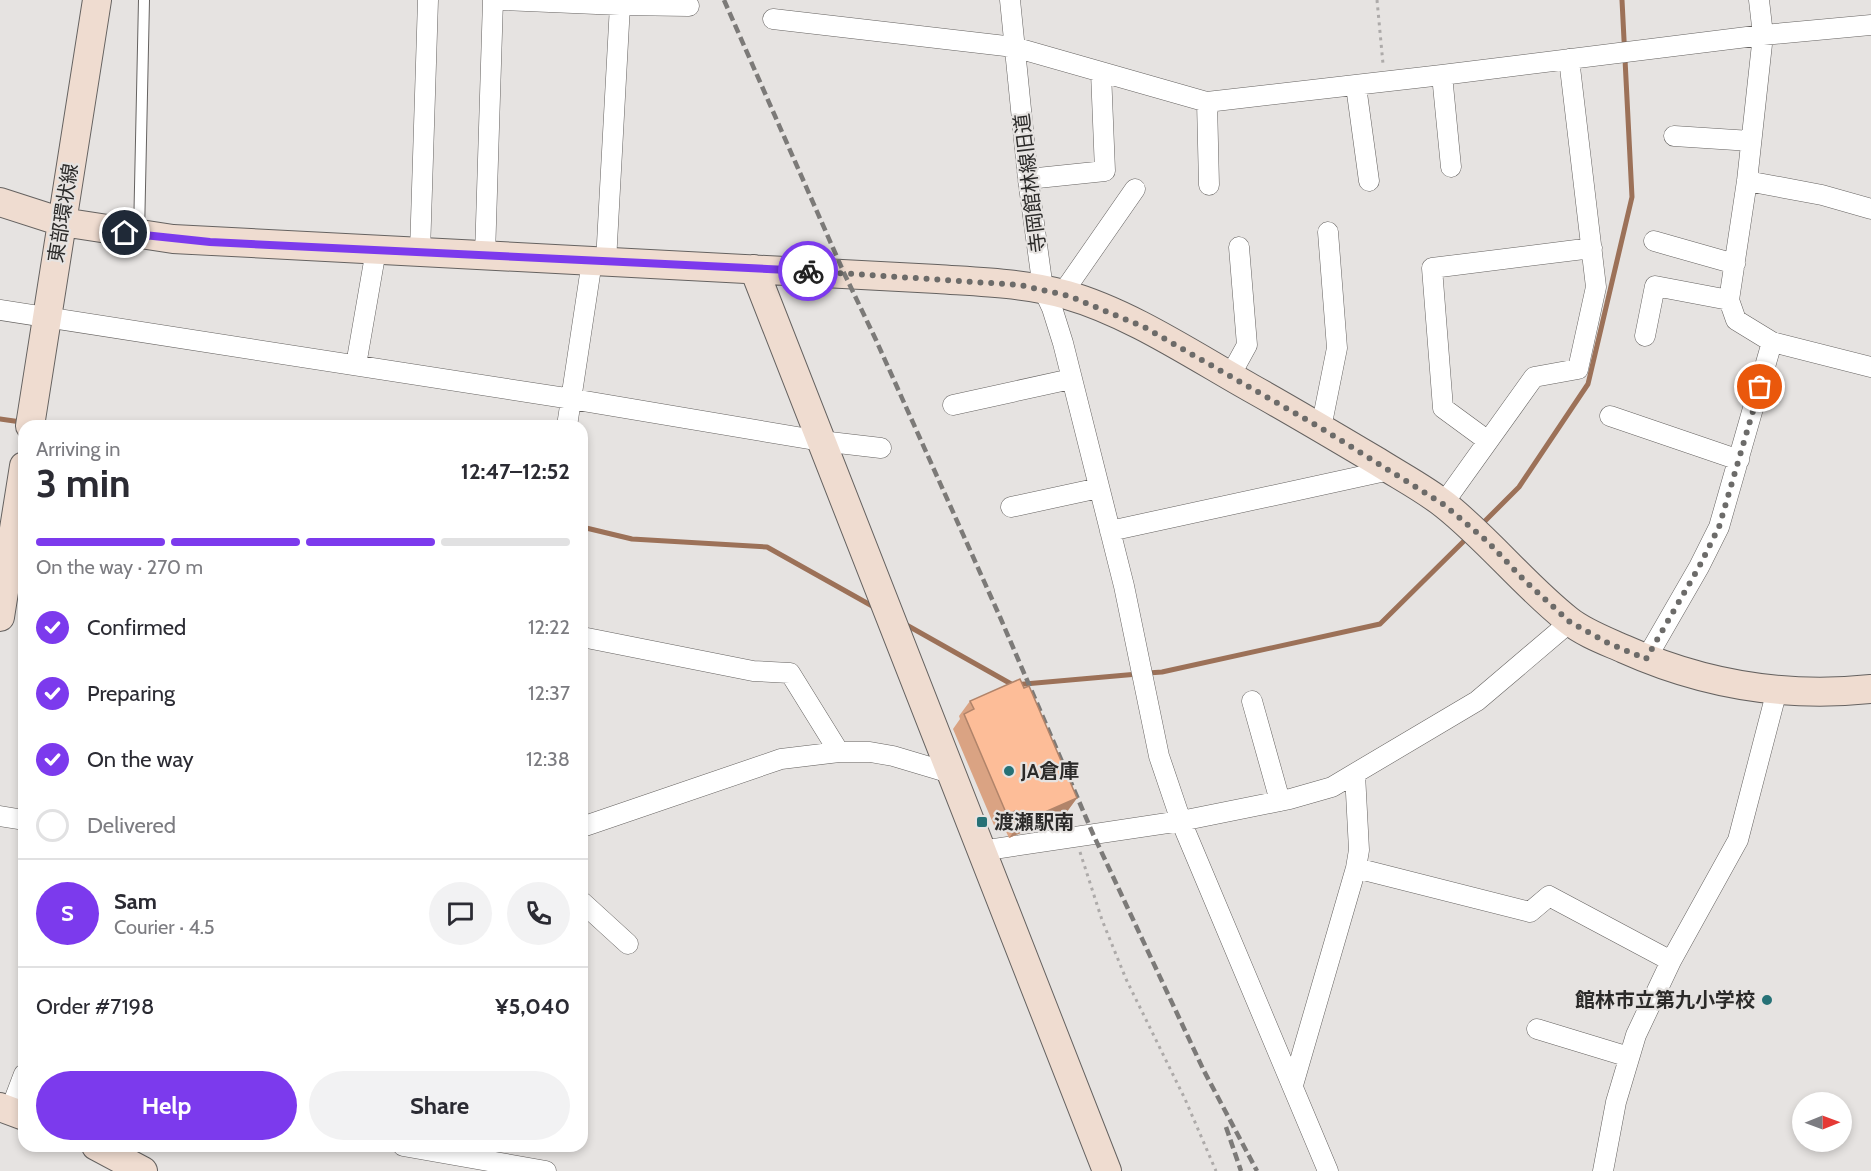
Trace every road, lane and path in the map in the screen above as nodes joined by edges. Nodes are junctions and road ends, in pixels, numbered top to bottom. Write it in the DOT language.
graph roads {
  1 [pos="97,0"];
  2 [pos="144,0"];
  3 [pos="428,0"];
  4 [pos="493,0"];
  5 [pos="500,0"];
  6 [pos="524,0"];
  7 [pos="1010,0"];
  8 [pos="1377,0"];
  9 [pos="1759,0"];
  10 [pos="620,5"];
  11 [pos="689,6"];
  12 [pos="772,19"];
  13 [pos="1871,25"];
  14 [pos="1763,35"];
  15 [pos="1014,47"];
  16 [pos="1569,59"];
  17 [pos="1101,72"];
  18 [pos="1442,75"];
  19 [pos="1385,82"];
  20 [pos="1356,86"];
  21 [pos="1208,102"];
  22 [pos="1674,136"];
  23 [pos="1751,141"];
  24 [pos="1451,167"];
  25 [pos="1028,179"];
  26 [pos="1369,181"];
  27 [pos="1747,181"];
  28 [pos="1209,185"];
  29 [pos="1135,189"];
  30 [pos="0,202"];
  31 [pos="1871,210"];
  32 [pos="62,222"];
  33 [pos="1328,232"];
  34 [pos="139,235"];
  35 [pos="1654,241"];
  36 [pos="1239,247"];
  37 [pos="1592,248"];
  38 [pos="376,250"];
  39 [pos="420,252"];
  40 [pos="485,256"];
  41 [pos="599,262"];
  42 [pos="1735,264"];
  43 [pos="754,269"];
  44 [pos="1052,292"];
  45 [pos="1729,300"];
  46 [pos="0,310"];
  47 [pos="47,316"];
  48 [pos="1645,336"];
  49 [pos="1772,342"];
  50 [pos="356,365"];
  51 [pos="1871,367"];
  52 [pos="1230,376"];
  53 [pos="1071,379"];
  54 [pos="572,399"];
  55 [pos="953,405"];
  56 [pos="1610,416"];
  57 [pos="31,420"];
  58 [pos="568,420"];
  59 [pos="1321,428"];
  60 [pos="821,441"];
  61 [pos="1488,441"];
  62 [pos="881,448"];
  63 [pos="1739,460"];
  64 [pos="1390,470"];
  65 [pos="1099,488"];
  66 [pos="1443,504"];
  67 [pos="18,507"];
  68 [pos="1011,507"];
  69 [pos="1110,531"];
  70 [pos="12,548"];
  71 [pos="0,617"];
  72 [pos="1570,622"];
  73 [pos="588,638"];
  74 [pos="1646,659"];
  75 [pos="1871,689"];
  76 [pos="1777,690"];
  77 [pos="1252,701"];
  78 [pos="838,752"];
  79 [pos="950,773"];
  80 [pos="1355,774"];
  81 [pos="1280,801"];
  82 [pos="0,816"];
  83 [pos="18,819"];
  84 [pos="1181,821"];
  85 [pos="588,824"];
  86 [pos="1075,836"];
  87 [pos="981,851"];
  88 [pos="1356,868"];
  89 [pos="588,907"];
  90 [pos="628,944"];
  91 [pos="1671,961"];
  92 [pos="1537,1029"];
  93 [pos="1629,1057"];
  94 [pos="1293,1085"];
  95 [pos="18,1092"];
  96 [pos="11,1112"];
  97 [pos="107,1152"];
  98 [pos="428,1152"];
  99 [pos="452,1158"];
  100 [pos="143,1171"];
  101 [pos="546,1171"];
  102 [pos="1107,1171"];
  103 [pos="1216,1171"];
  104 [pos="1328,1171"];
  105 [pos="1603,1171"];
  1 -- 32 [label="street, 東部環状線"];
  2 -- 34 [label="lane"];
  3 -- 39 [label="street"];
  4 -- 40 [label="street"];
  5 -- 6 [label="street"];
  6 -- 10 [label="street"];
  7 -- 15 [label="street, 寺岡館林線旧道"];
  8 -- 19 [label="path"];
  9 -- 14 [label="street"];
  10 -- 11 [label="street"];
  10 -- 41 [label="street"];
  12 -- 15 [label="street"];
  13 -- 14 [label="street"];
  14 -- 16 [label="street"];
  14 -- 23 [label="street"];
  15 -- 17 [label="street"];
  15 -- 25 [label="street, 寺岡館林線旧道"];
  16 -- 18 [label="street"];
  16 -- 37 [label="street"];
  17 -- 21 [label="street"];
  17 -- 25 [label="street"];
  18 -- 19 [label="street"];
  18 -- 24 [label="street"];
  19 -- 20 [label="street"];
  20 -- 21 [label="street"];
  20 -- 26 [label="street"];
  21 -- 28 [label="street"];
  22 -- 23 [label="street"];
  23 -- 27 [label="street"];
  25 -- 44 [label="street, 寺岡館林線旧道"];
  27 -- 31 [label="street"];
  27 -- 42 [label="street"];
  29 -- 44 [label="street"];
  30 -- 32 [label="street"];
  32 -- 34 [label="street"];
  32 -- 47 [label="street, 東部環状線"];
  33 -- 59 [label="street"];
  34 -- 38 [label="street"];
  35 -- 42 [label="street"];
  36 -- 52 [label="street"];
  37 -- 61 [label="street"];
  37 -- 61 [label="street"];
  38 -- 39 [label="street"];
  38 -- 50 [label="street"];
  39 -- 40 [label="street"];
  40 -- 41 [label="street"];
  41 -- 43 [label="street"];
  41 -- 54 [label="street"];
  42 -- 45 [label="street"];
  43 -- 44 [label="street"];
  43 -- 60 [label="street"];
  44 -- 52 [label="street"];
  44 -- 53 [label="street, 寺岡館林線旧道"];
  45 -- 48 [label="street"];
  45 -- 49 [label="street"];
  46 -- 47 [label="street"];
  47 -- 50 [label="street"];
  47 -- 57 [label="street, 東部環状線"];
  49 -- 51 [label="street"];
  49 -- 63 [label="street"];
  50 -- 54 [label="street"];
  52 -- 59 [label="street"];
  53 -- 55 [label="street"];
  53 -- 65 [label="street, 寺岡館林線旧道"];
  54 -- 58 [label="street"];
  54 -- 60 [label="street"];
  56 -- 63 [label="street"];
  59 -- 64 [label="street"];
  60 -- 62 [label="street"];
  60 -- 79 [label="street"];
  61 -- 66 [label="street"];
  63 -- 74 [label="street"];
  64 -- 66 [label="street"];
  64 -- 69 [label="street"];
  65 -- 68 [label="street"];
  65 -- 69 [label="street, 寺岡館林線旧道"];
  66 -- 72 [label="street"];
  67 -- 70 [label="street"];
  69 -- 84 [label="street, 寺岡館林線旧道"];
  70 -- 71 [label="street"];
  72 -- 74 [label="street"];
  72 -- 80 [label="street"];
  73 -- 78 [label="street"];
  74 -- 76 [label="street"];
  75 -- 76 [label="street"];
  76 -- 91 [label="street"];
  77 -- 81 [label="street"];
  78 -- 79 [label="street"];
  78 -- 85 [label="street"];
  79 -- 87 [label="street"];
  80 -- 81 [label="street"];
  80 -- 88 [label="street"];
  81 -- 84 [label="street"];
  82 -- 83 [label="street"];
  84 -- 86 [label="street"];
  84 -- 94 [label="street, 寺岡館林線旧道"];
  86 -- 87 [label="street"];
  86 -- 103 [label="path"];
  87 -- 102 [label="street"];
  88 -- 91 [label="street"];
  88 -- 94 [label="street"];
  89 -- 90 [label="street"];
  91 -- 93 [label="street"];
  92 -- 93 [label="street"];
  93 -- 105 [label="street"];
  94 -- 104 [label="street, 寺岡館林線旧道"];
  95 -- 96 [label="street"];
  97 -- 100 [label="street"];
  98 -- 99 [label="street"];
  99 -- 101 [label="street"];
}
